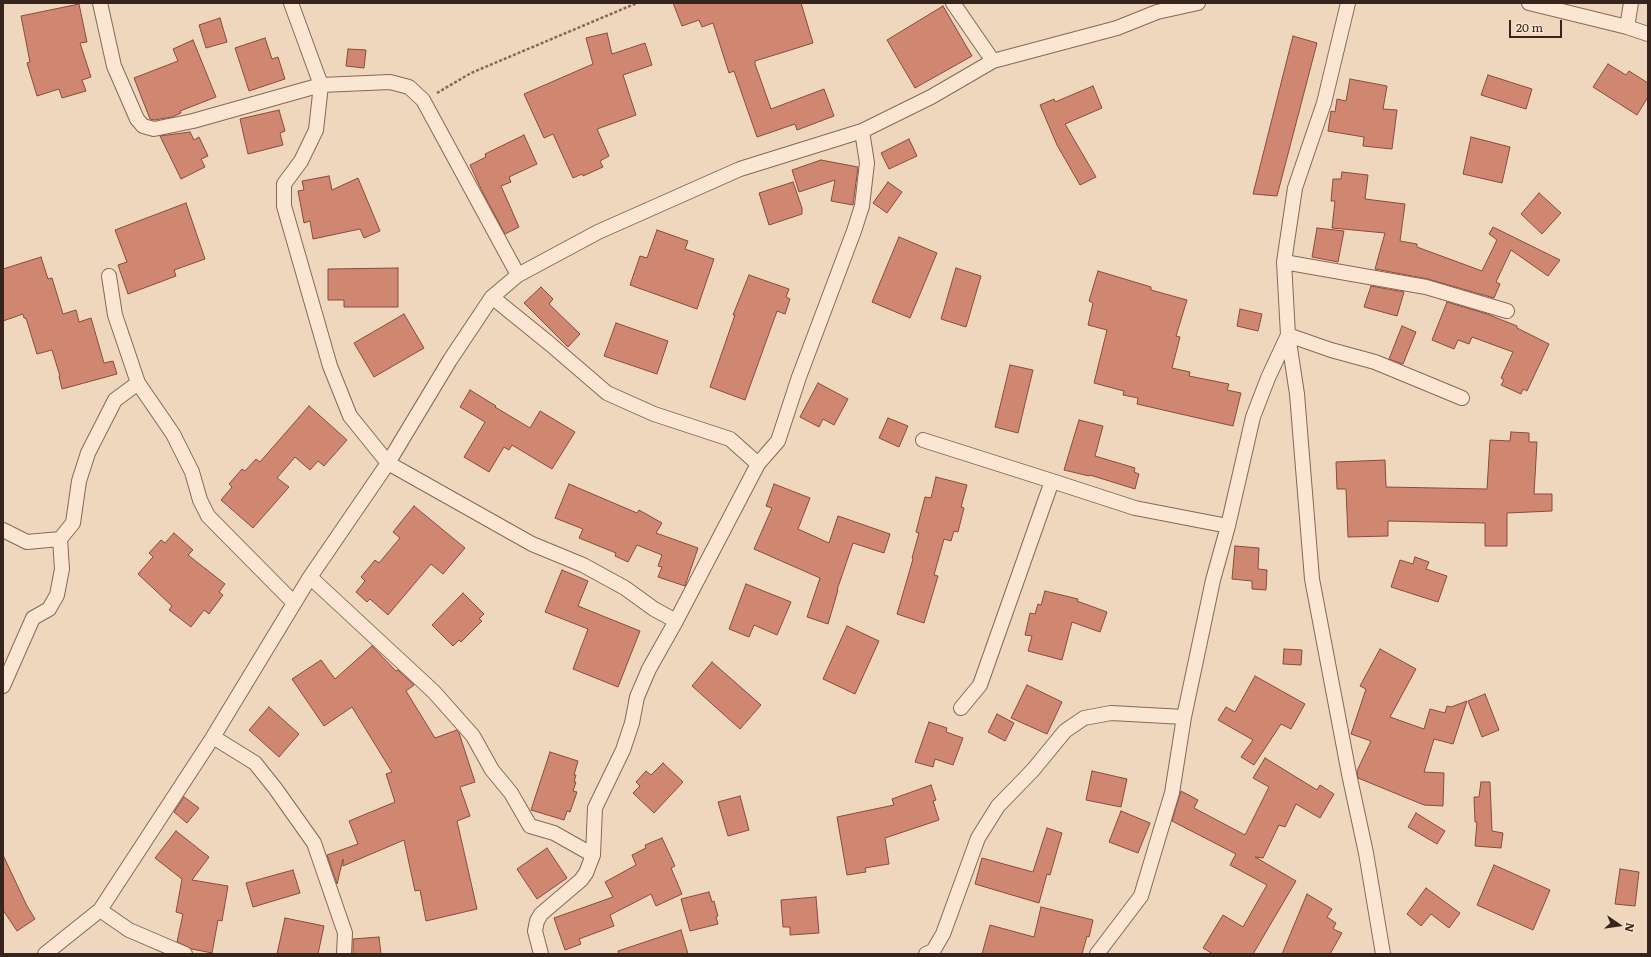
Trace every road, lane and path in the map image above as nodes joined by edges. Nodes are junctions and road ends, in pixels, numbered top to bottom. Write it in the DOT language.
graph roads {
  1 [pos="100,3"];
  2 [pos="291,3"];
  3 [pos="637,3"];
  4 [pos="953,3"];
  5 [pos="1198,3"];
  6 [pos="1348,3"];
  7 [pos="1528,3"];
  8 [pos="1631,3"];
  9 [pos="1153,8"];
  10 [pos="1626,27"];
  11 [pos="1648,34"];
  12 [pos="993,61"];
  13 [pos="321,85"];
  14 [pos="423,100"];
  15 [pos="862,131"];
  16 [pos="1284,262"];
  17 [pos="518,275"];
  18 [pos="109,276"];
  19 [pos="492,297"];
  20 [pos="1507,311"];
  21 [pos="1288,335"];
  22 [pos="138,383"];
  23 [pos="1462,398"];
  24 [pos="923,440"];
  25 [pos="388,464"];
  26 [pos="758,464"];
  27 [pos="1052,481"];
  28 [pos="1228,526"];
  29 [pos="3,530"];
  30 [pos="60,539"];
  31 [pos="310,577"];
  32 [pos="294,603"];
  33 [pos="676,621"];
  34 [pos="3,686"];
  35 [pos="961,708"];
  36 [pos="1184,717"];
  37 [pos="213,737"];
  38 [pos="593,855"];
  39 [pos="100,910"];
  40 [pos="45,954"];
  41 [pos="184,954"];
  42 [pos="344,954"];
  43 [pos="540,954"];
  44 [pos="926,954"];
  45 [pos="1097,954"];
  46 [pos="1383,954"];
  1 -- 13 [label="street"];
  2 -- 13 [label="street"];
  3 -- 14 [label="path"];
  4 -- 12 [label="street"];
  5 -- 9 [label="street"];
  6 -- 16 [label="street"];
  7 -- 10 [label="street"];
  8 -- 10 [label="street"];
  9 -- 12 [label="street"];
  10 -- 11 [label="street"];
  12 -- 15 [label="street"];
  13 -- 14 [label="street"];
  13 -- 25 [label="street"];
  14 -- 17 [label="street"];
  15 -- 17 [label="street"];
  15 -- 26 [label="street"];
  16 -- 20 [label="street"];
  16 -- 21 [label="street"];
  17 -- 19 [label="street"];
  18 -- 22 [label="street"];
  19 -- 25 [label="street"];
  19 -- 26 [label="street"];
  21 -- 23 [label="street"];
  21 -- 28 [label="street"];
  21 -- 46 [label="street"];
  22 -- 30 [label="street"];
  22 -- 32 [label="street"];
  24 -- 27 [label="street"];
  25 -- 31 [label="street"];
  25 -- 33 [label="street"];
  26 -- 33 [label="street"];
  27 -- 28 [label="street"];
  27 -- 35 [label="street"];
  28 -- 36 [label="street"];
  29 -- 30 [label="street"];
  30 -- 34 [label="street"];
  31 -- 32 [label="street"];
  31 -- 38 [label="street"];
  32 -- 37 [label="street"];
  33 -- 38 [label="street"];
  36 -- 44 [label="street"];
  36 -- 45 [label="street"];
  37 -- 39 [label="street"];
  37 -- 42 [label="street"];
  38 -- 43 [label="street"];
  39 -- 40 [label="street"];
  39 -- 41 [label="street"];
}
